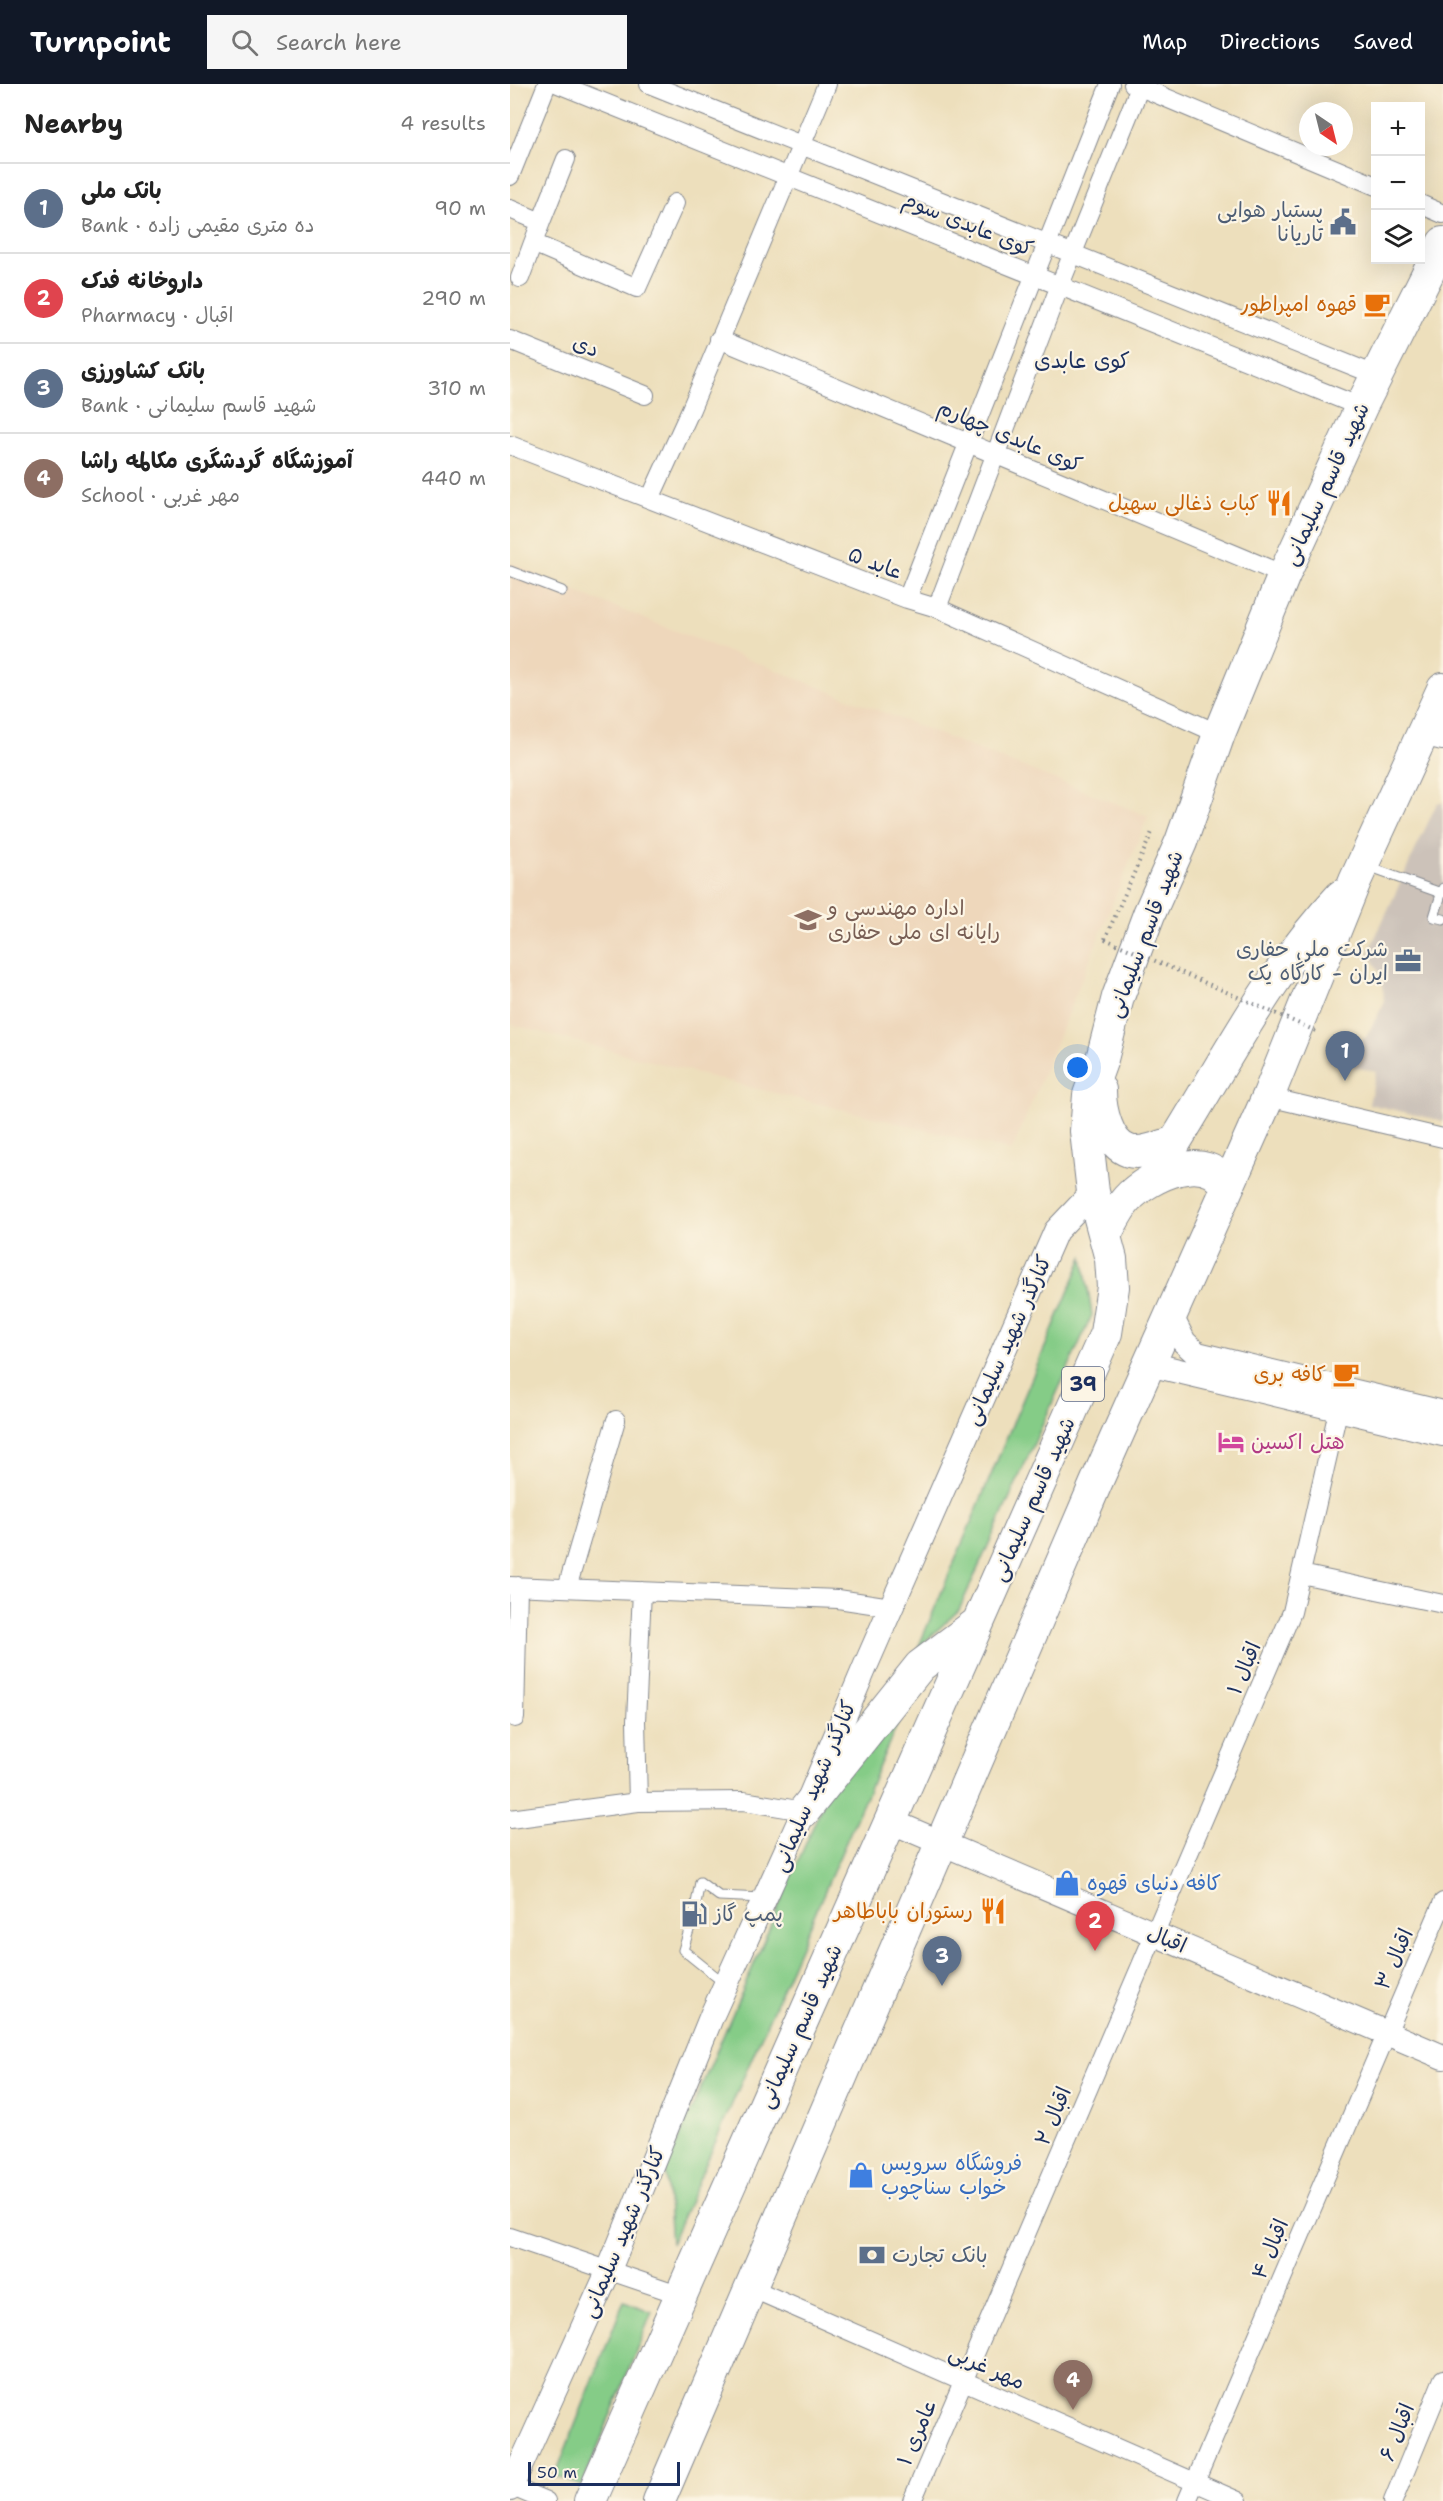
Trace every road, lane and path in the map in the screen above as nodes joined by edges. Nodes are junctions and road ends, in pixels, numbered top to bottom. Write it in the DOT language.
graph roads {
  1 [pos="547,84"];
  2 [pos="558,84"];
  3 [pos="649,84"];
  4 [pos="827,84"];
  5 [pos="1110,84"];
  6 [pos="1138,85"];
  7 [pos="802,145"];
  8 [pos="566,159"];
  9 [pos="510,177"];
  10 [pos="789,177"];
  11 [pos="1371,184"];
  12 [pos="675,203"];
  13 [pos="1425,206"];
  14 [pos="510,209"];
  15 [pos="1443,214"];
  16 [pos="541,222"];
  17 [pos="1048,242"];
  18 [pos="533,243"];
  19 [pos="1443,243"];
  20 [pos="1073,252"];
  21 [pos="1035,275"];
  22 [pos="520,278"];
  23 [pos="1060,285"];
  24 [pos="719,339"];
  25 [pos="510,340"];
  26 [pos="1378,376"];
  27 [pos="645,395"];
  28 [pos="1361,407"];
  29 [pos="969,443"];
  30 [pos="510,445"];
  31 [pos="995,454"];
  32 [pos="650,499"];
  33 [pos="510,571"];
  34 [pos="1284,575"];
  35 [pos="562,591"];
  36 [pos="907,599"];
  37 [pos="937,608"];
  38 [pos="1443,690"];
  39 [pos="1219,734"];
  40 [pos="1432,736"];
  41 [pos="1153,830"];
  42 [pos="1359,873"];
  43 [pos="1442,891"];
  44 [pos="1443,919"];
  45 [pos="1318,1032"];
  46 [pos="1101,1059"];
  47 [pos="1268,1097"];
  48 [pos="1443,1138"];
  49 [pos="1227,1188"];
  50 [pos="1093,1192"];
  51 [pos="1105,1235"];
  52 [pos="1171,1316"];
  53 [pos="1149,1364"];
  54 [pos="1340,1399"];
  55 [pos="1443,1413"];
  56 [pos="616,1420"];
  57 [pos="1443,1434"];
  58 [pos="1300,1574"];
  59 [pos="514,1586"];
  60 [pos="567,1588"];
  61 [pos="642,1591"];
  62 [pos="1443,1604"];
  63 [pos="891,1607"];
  64 [pos="979,1621"];
  65 [pos="515,1718"];
  66 [pos="638,1802"];
  67 [pos="804,1811"];
  68 [pos="510,1819"];
  69 [pos="891,1821"];
  70 [pos="942,1843"];
  71 [pos="765,1899"];
  72 [pos="1443,1902"];
  73 [pos="1156,1934"];
  74 [pos="726,1985"];
  75 [pos="1386,2033"];
  76 [pos="1443,2057"];
  77 [pos="510,2237"];
  78 [pos="609,2270"];
  79 [pos="751,2288"];
  80 [pos="681,2295"];
  81 [pos="1443,2379"];
  82 [pos="963,2381"];
  83 [pos="1195,2482"];
  84 [pos="510,2487"];
  85 [pos="546,2501"];
  86 [pos="590,2501"];
  87 [pos="659,2501"];
  88 [pos="912,2501"];
  89 [pos="1187,2501"];
  90 [pos="1238,2501"];
  91 [pos="1393,2501"];
  1 -- 9 [label="street"];
  2 -- 10 [label="street, کوی عابدی سوم"];
  3 -- 7 [label="street, کوی عابدی سوم"];
  4 -- 7 [label="street"];
  5 -- 17 [label="street"];
  6 -- 11 [label="street"];
  6 -- 20 [label="street"];
  7 -- 10 [label="street"];
  7 -- 17 [label="street, کوی عابدی سوم"];
  8 -- 16 [label="street"];
  10 -- 21 [label="street, کوی عابدی سوم"];
  10 -- 24 [label="street"];
  12 -- 18 [label="street"];
  13 -- 15 [label="street"];
  14 -- 16 [label="street"];
  16 -- 18 [label="street"];
  17 -- 20 [label="street, کوی عابدی سوم"];
  17 -- 21 [label="street"];
  18 -- 22 [label="street"];
  19 -- 26 [label="highway, شهید قاسم سلیمانی / 39"];
  20 -- 23 [label="street"];
  20 -- 26 [label="street, کوی عابدی سوم"];
  21 -- 23 [label="street, کوی عابدی سوم"];
  21 -- 29 [label="street"];
  23 -- 28 [label="street, کوی عابدی سوم"];
  23 -- 31 [label="street"];
  24 -- 29 [label="street, کوی عابدی چهارم"];
  24 -- 32 [label="street"];
  25 -- 27 [label="street, دی"];
  26 -- 28 [label="highway, شهید قاسم سلیمانی / 39"];
  28 -- 34 [label="highway, شهید قاسم سلیمانی / 39"];
  29 -- 31 [label="street, کوی عابدی چهارم"];
  29 -- 36 [label="street"];
  30 -- 32 [label="street, عابد ۵"];
  31 -- 34 [label="street, کوی عابدی چهارم"];
  31 -- 37 [label="street"];
  32 -- 36 [label="street, عابد ۵"];
  33 -- 35 [label="lane"];
  34 -- 39 [label="highway, شهید قاسم سلیمانی / 39"];
  36 -- 37 [label="street, عابد ۵"];
  37 -- 39 [label="street, عابد ۵"];
  38 -- 40 [label="highway, 39"];
  39 -- 46 [label="highway, شهید قاسم سلیمانی / 39"];
  40 -- 42 [label="highway, 39"];
  41 -- 45 [label="path, bridge"];
  42 -- 43 [label="lane"];
  42 -- 46 [label="highway"];
  42 -- 47 [label="highway, 39"];
  43 -- 44 [label="lane"];
  46 -- 50 [label="highway, شهید قاسم سلیمانی / 39"];
  47 -- 48 [label="street"];
  47 -- 49 [label="highway, 39"];
  49 -- 51 [label="highway"];
  49 -- 52 [label="highway, 39"];
  50 -- 51 [label="highway, شهید قاسم سلیمانی / 39"];
  50 -- 63 [label="street, کنارگذر شهید سلیمانی"];
  51 -- 64 [label="highway, شهید قاسم سلیمانی / 39"];
  52 -- 53 [label="highway, 39"];
  52 -- 54 [label="street"];
  53 -- 54 [label="street"];
  53 -- 70 [label="highway, 39"];
  54 -- 55 [label="street"];
  54 -- 57 [label="street"];
  54 -- 58 [label="street, اقبال ۱"];
  56 -- 60 [label="street"];
  58 -- 62 [label="street"];
  58 -- 73 [label="street, اقبال ۱"];
  59 -- 60 [label="street"];
  59 -- 65 [label="street"];
  60 -- 61 [label="street"];
  61 -- 63 [label="street"];
  61 -- 66 [label="street"];
  63 -- 67 [label="street, کنارگذر شهید سلیمانی"];
  64 -- 67 [label="highway"];
  64 -- 69 [label="highway, شهید قاسم سلیمانی / 39"];
  66 -- 67 [label="street"];
  66 -- 68 [label="street"];
  67 -- 71 [label="street, کنارگذر شهید سلیمانی"];
  69 -- 70 [label="street, اقبال"];
  69 -- 80 [label="highway, شهید قاسم سلیمانی / 39"];
  70 -- 73 [label="street, اقبال"];
  70 -- 79 [label="highway, 39"];
  71 -- 74 [label="street, کنارگذر شهید سلیمانی"];
  71 -- 74 [label="lane"];
  72 -- 75 [label="street, اقبال ۳"];
  73 -- 75 [label="street, اقبال"];
  73 -- 82 [label="street, اقبال ۲"];
  74 -- 78 [label="street, کنارگذر شهید سلیمانی"];
  75 -- 76 [label="street, اقبال"];
  75 -- 83 [label="street, اقبال ۴"];
  77 -- 78 [label="street"];
  78 -- 80 [label="street"];
  78 -- 84 [label="street, کنارگذر شهید سلیمانی"];
  79 -- 82 [label="street, مهر غربی"];
  79 -- 87 [label="highway, 39"];
  80 -- 86 [label="highway, شهید قاسم سلیمانی / 39"];
  81 -- 91 [label="street, اقبال ۶"];
  82 -- 83 [label="street, مهر غربی"];
  82 -- 88 [label="street, عامری ۱"];
  83 -- 89 [label="street, اقبال ۴"];
  83 -- 90 [label="street, مهر غربی"];
  84 -- 85 [label="street"];
}
